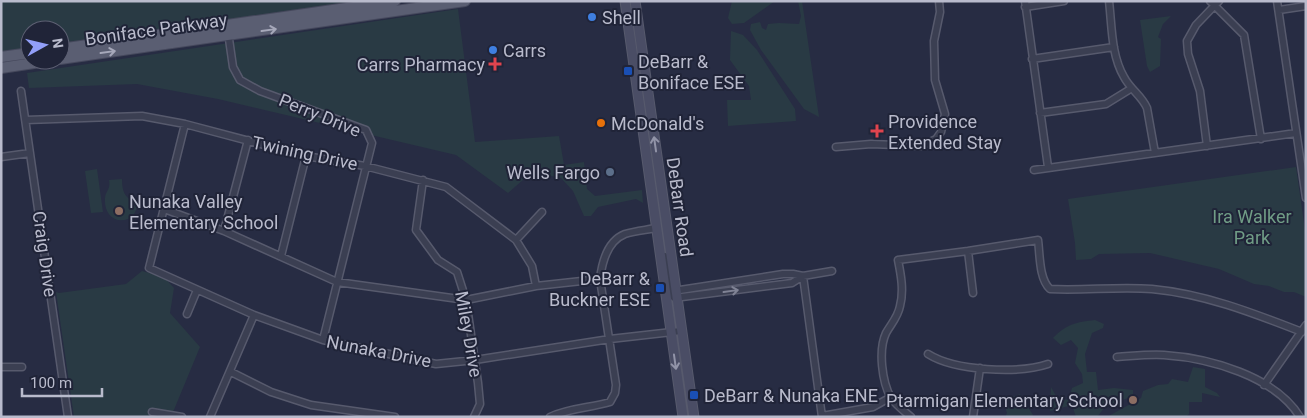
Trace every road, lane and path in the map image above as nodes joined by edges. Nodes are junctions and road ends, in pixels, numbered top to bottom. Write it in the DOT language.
graph roads {
  1 [pos="395,1"];
  2 [pos="465,1"];
  3 [pos="625,1"];
  4 [pos="635,1"];
  5 [pos="939,1"];
  6 [pos="1064,1"];
  7 [pos="1109,1"];
  8 [pos="1277,1"];
  9 [pos="1215,3"];
  10 [pos="1025,4"];
  11 [pos="1306,6"];
  12 [pos="1279,10"];
  13 [pos="227,30"];
  14 [pos="1114,47"];
  15 [pos="70,48"];
  16 [pos="20,54"];
  17 [pos="1,57"];
  18 [pos="70,57"];
  19 [pos="1032,59"];
  20 [pos="20,65"];
  21 [pos="1,68"];
  22 [pos="1132,88"];
  23 [pos="22,92"];
  24 [pos="1040,113"];
  25 [pos="26,120"];
  26 [pos="185,124"];
  27 [pos="1296,133"];
  28 [pos="1261,138"];
  29 [pos="248,140"];
  30 [pos="1207,146"];
  31 [pos="836,147"];
  32 [pos="30,153"];
  33 [pos="1156,153"];
  34 [pos="646,154"];
  35 [pos="306,156"];
  36 [pos="1,157"];
  37 [pos="365,166"];
  38 [pos="1048,167"];
  39 [pos="1034,170"];
  40 [pos="423,180"];
  41 [pos="1306,198"];
  42 [pos="164,209"];
  43 [pos="542,212"];
  44 [pos="665,212"];
  45 [pos="656,228"];
  46 [pos="224,232"];
  47 [pos="516,240"];
  48 [pos="968,251"];
  49 [pos="281,256"];
  50 [pos="832,271"];
  51 [pos="803,276"];
  52 [pos="600,280"];
  53 [pos="337,282"];
  54 [pos="536,286"];
  55 [pos="197,290"];
  56 [pos="973,294"];
  57 [pos="674,295"];
  58 [pos="466,300"];
  59 [pos="668,311"];
  60 [pos="187,314"];
  61 [pos="254,315"];
  62 [pos="1306,325"];
  63 [pos="681,331"];
  64 [pos="671,332"];
  65 [pos="1302,332"];
  66 [pos="610,339"];
  67 [pos="323,340"];
  68 [pos="928,354"];
  69 [pos="1117,357"];
  70 [pos="475,360"];
  71 [pos="1048,364"];
  72 [pos="1,367"];
  73 [pos="22,367"];
  74 [pos="980,368"];
  75 [pos="231,372"];
  76 [pos="1264,385"];
  77 [pos="891,397"];
  78 [pos="152,412"];
  79 [pos="822,416"];
  80 [pos="68,417"];
  81 [pos="182,417"];
  82 [pos="210,417"];
  83 [pos="395,417"];
  84 [pos="474,417"];
  85 [pos="550,417"];
  86 [pos="683,417"];
  87 [pos="694,417"];
  88 [pos="911,417"];
  89 [pos="973,417"];
  90 [pos="1300,417"];
  1 -- 13 [label="main road, Boniface Parkway"];
  13 -- 2 [label="main road, Boniface Parkway, one-way"];
  3 -- 34 [label="main road, DeBarr Road"];
  44 -- 4 [label="main road, DeBarr Road, one-way"];
  5 -- 31 [label="street"];
  6 -- 10 [label="street"];
  7 -- 14 [label="street"];
  8 -- 12 [label="street"];
  9 -- 28 [label="street"];
  9 -- 30 [label="street"];
  10 -- 19 [label="street"];
  11 -- 12 [label="street"];
  12 -- 27 [label="street"];
  13 -- 15 [label="main road, Boniface Parkway"];
  18 -- 13 [label="main road, Boniface Parkway, one-way"];
  13 -- 37 [label="street, Perry Drive"];
  14 -- 19 [label="street"];
  14 -- 22 [label="street"];
  16 -- 17 [label="main road"];
  19 -- 24 [label="street"];
  20 -- 21 [label="main road"];
  22 -- 24 [label="street"];
  22 -- 33 [label="street"];
  23 -- 25 [label="street, Craig Drive"];
  24 -- 38 [label="street"];
  25 -- 26 [label="street, Twining Drive"];
  25 -- 32 [label="street, Craig Drive"];
  26 -- 29 [label="street, Twining Drive"];
  26 -- 42 [label="street"];
  27 -- 28 [label="street"];
  27 -- 41 [label="street"];
  28 -- 30 [label="street"];
  29 -- 35 [label="street, Twining Drive"];
  29 -- 46 [label="street"];
  30 -- 33 [label="street"];
  32 -- 36 [label="street"];
  32 -- 80 [label="street, Craig Drive"];
  33 -- 38 [label="street"];
  34 -- 44 [label="main road"];
  34 -- 45 [label="main road, DeBarr Road"];
  35 -- 37 [label="street, Twining Drive"];
  35 -- 49 [label="street"];
  37 -- 40 [label="street, Twining Drive"];
  37 -- 53 [label="street, Perry Drive"];
  38 -- 39 [label="street"];
  40 -- 47 [label="street, Twining Drive"];
  40 -- 58 [label="street, Miley Drive"];
  42 -- 46 [label="street"];
  42 -- 55 [label="street, Nunaka Drive"];
  43 -- 47 [label="street"];
  44 -- 57 [label="main road, DeBarr Road"];
  45 -- 52 [label="street"];
  45 -- 57 [label="street"];
  45 -- 59 [label="main road, DeBarr Road"];
  46 -- 49 [label="street"];
  47 -- 54 [label="street, Twining Drive"];
  48 -- 56 [label="street"];
  48 -- 65 [label="street"];
  48 -- 77 [label="street"];
  49 -- 53 [label="street"];
  50 -- 51 [label="street"];
  51 -- 57 [label="street"];
  51 -- 79 [label="street"];
  52 -- 54 [label="street"];
  52 -- 66 [label="street"];
  53 -- 58 [label="street"];
  53 -- 67 [label="street, Perry Drive"];
  54 -- 58 [label="street"];
  55 -- 60 [label="street"];
  55 -- 61 [label="street, Nunaka Drive"];
  57 -- 59 [label="street"];
  57 -- 63 [label="main road, DeBarr Road"];
  58 -- 70 [label="street, Miley Drive"];
  59 -- 64 [label="main road, DeBarr Road"];
  61 -- 67 [label="street, Nunaka Drive"];
  61 -- 75 [label="street"];
  62 -- 65 [label="street"];
  63 -- 64 [label="street, Nunaka Drive"];
  63 -- 87 [label="main road, DeBarr Road"];
  64 -- 66 [label="street, Nunaka Drive"];
  64 -- 86 [label="main road, DeBarr Road, one-way"];
  65 -- 76 [label="street"];
  66 -- 70 [label="street, Nunaka Drive"];
  66 -- 85 [label="street"];
  67 -- 70 [label="street, Nunaka Drive"];
  68 -- 74 [label="street"];
  69 -- 76 [label="street"];
  70 -- 84 [label="street, Miley Drive"];
  71 -- 74 [label="street"];
  72 -- 73 [label="street"];
  74 -- 89 [label="street"];
  75 -- 82 [label="street"];
  75 -- 83 [label="street"];
  76 -- 90 [label="street"];
  77 -- 79 [label="street"];
  77 -- 88 [label="street"];
  78 -- 81 [label="street"];
}
